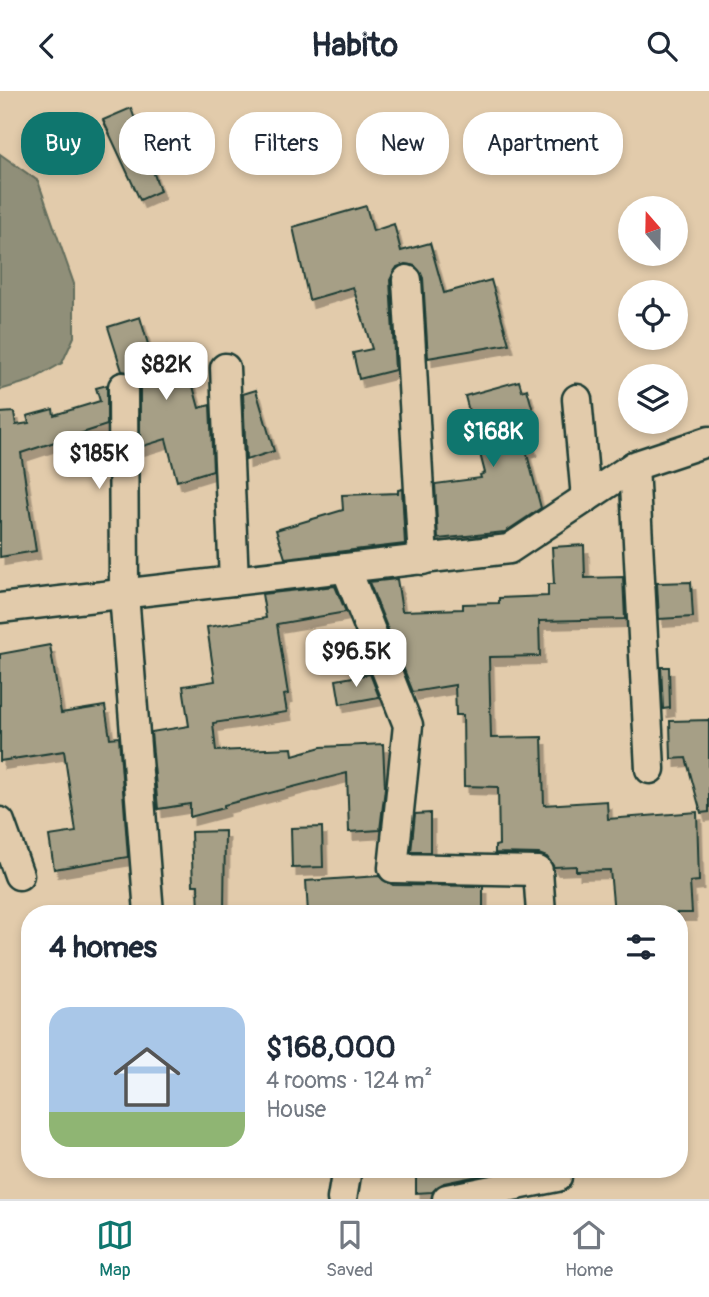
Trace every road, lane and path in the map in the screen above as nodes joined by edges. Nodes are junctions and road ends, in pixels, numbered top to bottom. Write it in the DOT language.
graph roads {
  1 [pos="407,280"];
  2 [pos="225,368"];
  3 [pos="123,387"];
  4 [pos="578,399"];
  5 [pos="709,441"];
  6 [pos="634,465"];
  7 [pos="586,498"];
  8 [pos="423,560"];
  9 [pos="346,568"];
  10 [pos="234,581"];
  11 [pos="124,594"];
  12 [pos="0,608"];
  13 [pos="650,769"];
  14 [pos="0,822"];
  15 [pos="19,875"];
  16 [pos="148,905"];
  17 [pos="540,905"];
  18 [pos="346,1178"];
  19 [pos="551,1178"];
  20 [pos="342,1199"];
  21 [pos="447,1199"];
  1 -- 8 [label="street"];
  2 -- 10 [label="street"];
  3 -- 11 [label="street"];
  4 -- 7 [label="street"];
  5 -- 6 [label="street"];
  6 -- 7 [label="street"];
  6 -- 13 [label="street"];
  7 -- 8 [label="street"];
  8 -- 9 [label="street"];
  9 -- 10 [label="street"];
  9 -- 17 [label="street"];
  10 -- 11 [label="street"];
  11 -- 12 [label="street"];
  11 -- 16 [label="street"];
  14 -- 15 [label="street"];
  18 -- 20 [label="street"];
  19 -- 21 [label="street"];
}
